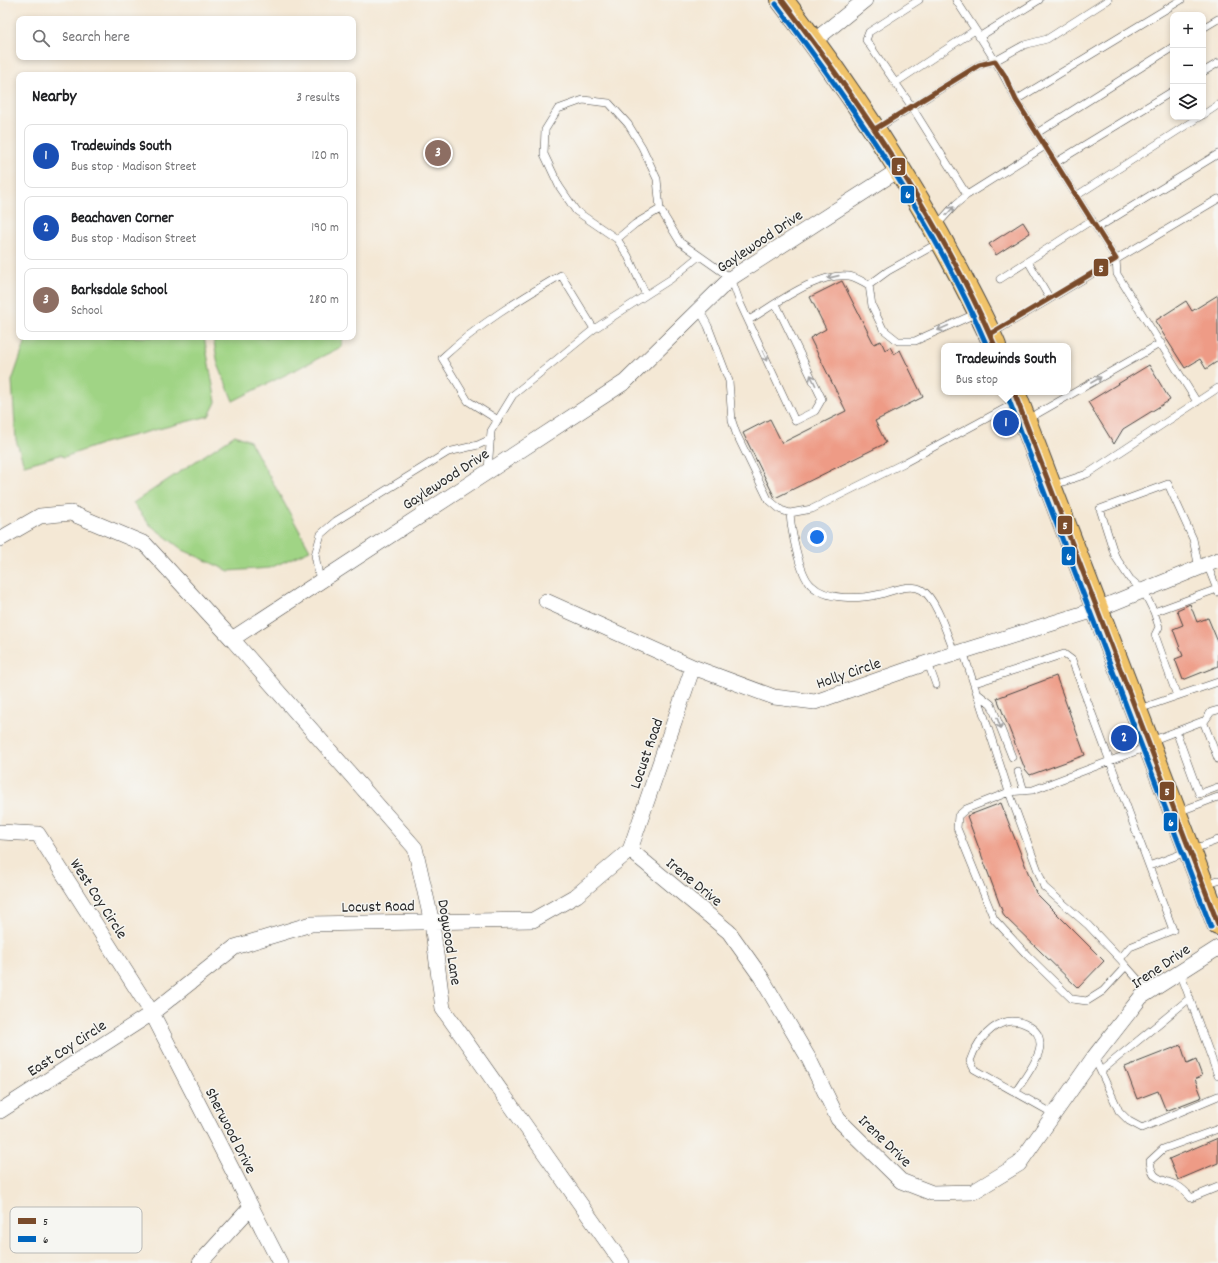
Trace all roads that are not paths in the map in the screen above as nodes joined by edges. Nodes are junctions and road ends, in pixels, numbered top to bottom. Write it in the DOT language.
graph roads {
  1 [pos="782,0"];
  2 [pos="865,0"];
  3 [pos="919,0"];
  4 [pos="957,0"];
  5 [pos="1039,0"];
  6 [pos="1108,0"];
  7 [pos="1181,0"];
  8 [pos="1218,19"];
  9 [pos="1206,26"];
  10 [pos="974,30"];
  11 [pos="979,37"];
  12 [pos="814,41"];
  13 [pos="1171,48"];
  14 [pos="995,61"];
  15 [pos="1218,63"];
  16 [pos="1206,70"];
  17 [pos="895,83"];
  18 [pos="1170,93"];
  19 [pos="1016,100"];
  20 [pos="1218,105"];
  21 [pos="912,106"];
  22 [pos="1206,113"];
  23 [pos="1194,120"];
  24 [pos="876,129"];
  25 [pos="1037,133"];
  26 [pos="1045,146"];
  27 [pos="1218,154"];
  28 [pos="1055,163"];
  29 [pos="900,169"];
  30 [pos="967,195"];
  31 [pos="1076,196"];
  32 [pos="1218,199"];
  33 [pos="660,209"];
  34 [pos="1092,220"];
  35 [pos="1097,228"];
  36 [pos="938,234"];
  37 [pos="618,239"];
  38 [pos="699,256"];
  39 [pos="1116,259"];
  40 [pos="1028,261"];
  41 [pos="731,278"];
  42 [pos="1000,279"];
  43 [pos="869,285"];
  44 [pos="646,295"];
  45 [pos="1050,299"];
  46 [pos="776,304"];
  47 [pos="699,309"];
  48 [pos="979,312"];
  49 [pos="748,320"];
  50 [pos="594,329"];
  51 [pos="993,340"];
  52 [pos="1161,343"];
  53 [pos="1071,382"];
  54 [pos="1218,388"];
  55 [pos="1040,395"];
  56 [pos="1197,402"];
  57 [pos="1019,404"];
  58 [pos="498,420"];
  59 [pos="490,439"];
  60 [pos="488,471"];
  61 [pos="1051,486"];
  62 [pos="790,513"];
  63 [pos="0,539"];
  64 [pos="1208,564"];
  65 [pos="320,581"];
  66 [pos="1143,590"];
  67 [pos="1217,590"];
  68 [pos="546,600"];
  69 [pos="1098,609"];
  70 [pos="1154,612"];
  71 [pos="232,639"];
  72 [pos="959,653"];
  73 [pos="928,663"];
  74 [pos="693,667"];
  75 [pos="1218,682"];
  76 [pos="974,683"];
  77 [pos="936,686"];
  78 [pos="978,694"];
  79 [pos="1177,696"];
  80 [pos="1137,710"];
  81 [pos="1218,710"];
  82 [pos="1204,722"];
  83 [pos="1176,731"];
  84 [pos="1150,744"];
  85 [pos="1012,757"];
  86 [pos="1218,759"];
  87 [pos="1108,760"];
  88 [pos="1018,772"];
  89 [pos="1218,787"];
  90 [pos="1024,791"];
  91 [pos="1010,792"];
  92 [pos="1218,797"];
  93 [pos="1176,812"];
  94 [pos="0,832"];
  95 [pos="1218,840"];
  96 [pos="630,850"];
  97 [pos="1190,851"];
  98 [pos="1149,866"];
  99 [pos="1210,882"];
  100 [pos="1218,921"];
  101 [pos="432,923"];
  102 [pos="1218,948"];
  103 [pos="1120,959"];
  104 [pos="1126,966"];
  105 [pos="1180,972"];
  106 [pos="1149,992"];
  107 [pos="1190,998"];
  108 [pos="152,1013"];
  109 [pos="1094,1056"];
  110 [pos="1101,1072"];
  111 [pos="1218,1076"];
  112 [pos="1016,1093"];
  113 [pos="1218,1096"];
  114 [pos="0,1111"];
  115 [pos="1054,1114"];
  116 [pos="1218,1129"];
  117 [pos="1218,1187"];
  118 [pos="250,1207"];
  119 [pos="200,1263"];
  120 [pos="280,1263"];
  121 [pos="622,1263"];
  1 -- 12 [label="main road"];
  2 -- 12 [label="street"];
  3 -- 17 [label="lane"];
  4 -- 10 [label="lane"];
  5 -- 11 [label="lane"];
  6 -- 14 [label="lane"];
  7 -- 19 [label="lane"];
  8 -- 9 [label="lane"];
  10 -- 11 [label="lane"];
  10 -- 17 [label="lane"];
  11 -- 14 [label="lane"];
  12 -- 24 [label="main road"];
  13 -- 25 [label="lane"];
  14 -- 19 [label="lane"];
  14 -- 21 [label="lane"];
  15 -- 16 [label="lane"];
  17 -- 21 [label="lane"];
  18 -- 28 [label="lane"];
  19 -- 25 [label="lane"];
  20 -- 22 [label="lane"];
  21 -- 24 [label="lane"];
  21 -- 30 [label="lane"];
  23 -- 31 [label="lane"];
  24 -- 29 [label="main road"];
  25 -- 26 [label="lane"];
  26 -- 28 [label="lane"];
  26 -- 30 [label="lane"];
  27 -- 35 [label="lane"];
  28 -- 31 [label="lane"];
  29 -- 36 [label="main road"];
  29 -- 41 [label="street, Gaylewood Drive"];
  36 -- 30 [label="lane, one-way"];
  31 -- 34 [label="lane"];
  32 -- 39 [label="lane"];
  33 -- 37 [label="lane"];
  33 -- 37 [label="lane"];
  33 -- 38 [label="lane"];
  34 -- 35 [label="lane"];
  34 -- 40 [label="lane"];
  35 -- 39 [label="lane"];
  36 -- 43 [label="lane"];
  36 -- 48 [label="main road"];
  37 -- 44 [label="lane"];
  38 -- 41 [label="lane"];
  38 -- 44 [label="lane"];
  39 -- 45 [label="lane"];
  39 -- 52 [label="lane"];
  40 -- 42 [label="lane"];
  40 -- 45 [label="lane"];
  41 -- 47 [label="street, Gaylewood Drive"];
  41 -- 49 [label="lane"];
  43 -- 46 [label="lane, one-way"];
  48 -- 43 [label="lane, one-way"];
  44 -- 50 [label="lane"];
  45 -- 51 [label="lane"];
  46 -- 49 [label="lane"];
  49 -- 46 [label="lane, one-way"];
  47 -- 60 [label="street, Gaylewood Drive"];
  47 -- 62 [label="lane"];
  48 -- 51 [label="main road"];
  50 -- 58 [label="lane"];
  50 -- 58 [label="lane"];
  53 -- 52 [label="lane, one-way"];
  52 -- 56 [label="lane"];
  54 -- 56 [label="lane"];
  57 -- 55 [label="lane, one-way"];
  56 -- 61 [label="lane"];
  57 -- 61 [label="main road"];
  57 -- 62 [label="lane"];
  58 -- 59 [label="lane"];
  59 -- 60 [label="lane"];
  59 -- 65 [label="lane"];
  60 -- 65 [label="street, Gaylewood Drive"];
  61 -- 69 [label="main road"];
  62 -- 72 [label="lane"];
  63 -- 71 [label="street"];
  64 -- 66 [label="street, Holly Circle"];
  64 -- 66 [label="lane"];
  64 -- 67 [label="lane"];
  65 -- 71 [label="street, Gaylewood Drive"];
  66 -- 69 [label="street, Holly Circle"];
  66 -- 70 [label="lane"];
  67 -- 70 [label="lane"];
  68 -- 74 [label="street, Holly Circle"];
  69 -- 72 [label="street, Holly Circle"];
  69 -- 80 [label="main road"];
  70 -- 79 [label="lane"];
  71 -- 101 [label="street, Dogwood Lane"];
  72 -- 73 [label="street, Holly Circle"];
  72 -- 76 [label="lane"];
  73 -- 74 [label="street, Holly Circle"];
  73 -- 77 [label="lane"];
  74 -- 96 [label="street, Locust Road"];
  75 -- 79 [label="lane"];
  76 -- 78 [label="lane"];
  76 -- 87 [label="lane"];
  78 -- 85 [label="lane, one-way"];
  78 -- 91 [label="lane"];
  79 -- 80 [label="lane"];
  80 -- 84 [label="main road"];
  81 -- 82 [label="lane"];
  82 -- 83 [label="lane"];
  82 -- 86 [label="lane"];
  83 -- 84 [label="lane"];
  83 -- 89 [label="lane"];
  84 -- 87 [label="lane"];
  84 -- 93 [label="main road"];
  87 -- 90 [label="lane"];
  87 -- 98 [label="lane"];
  88 -- 90 [label="lane"];
  90 -- 91 [label="lane"];
  91 -- 103 [label="lane"];
  91 -- 104 [label="lane"];
  92 -- 93 [label="lane"];
  93 -- 97 [label="main road"];
  94 -- 108 [label="street, West Coy Circle"];
  95 -- 97 [label="lane"];
  96 -- 101 [label="street, Locust Road"];
  96 -- 115 [label="street, Irene Drive"];
  97 -- 98 [label="lane"];
  97 -- 99 [label="main road"];
  98 -- 103 [label="lane"];
  99 -- 100 [label="main road"];
  101 -- 108 [label="street, Locust Road"];
  101 -- 121 [label="street, Dogwood Lane"];
  102 -- 105 [label="street, Irene Drive"];
  103 -- 104 [label="lane"];
  104 -- 106 [label="lane"];
  105 -- 106 [label="street, Irene Drive"];
  105 -- 107 [label="lane"];
  106 -- 109 [label="street, Irene Drive"];
  107 -- 110 [label="lane"];
  107 -- 111 [label="lane"];
  108 -- 114 [label="street, East Coy Circle"];
  108 -- 118 [label="street, Sherwood Drive"];
  109 -- 110 [label="lane"];
  109 -- 115 [label="street, Irene Drive"];
  110 -- 113 [label="lane"];
  112 -- 112 [label="lane"];
  112 -- 115 [label="lane"];
  116 -- 117 [label="lane"];
  118 -- 119 [label="street"];
  118 -- 120 [label="street, Sherwood Drive"];
}
